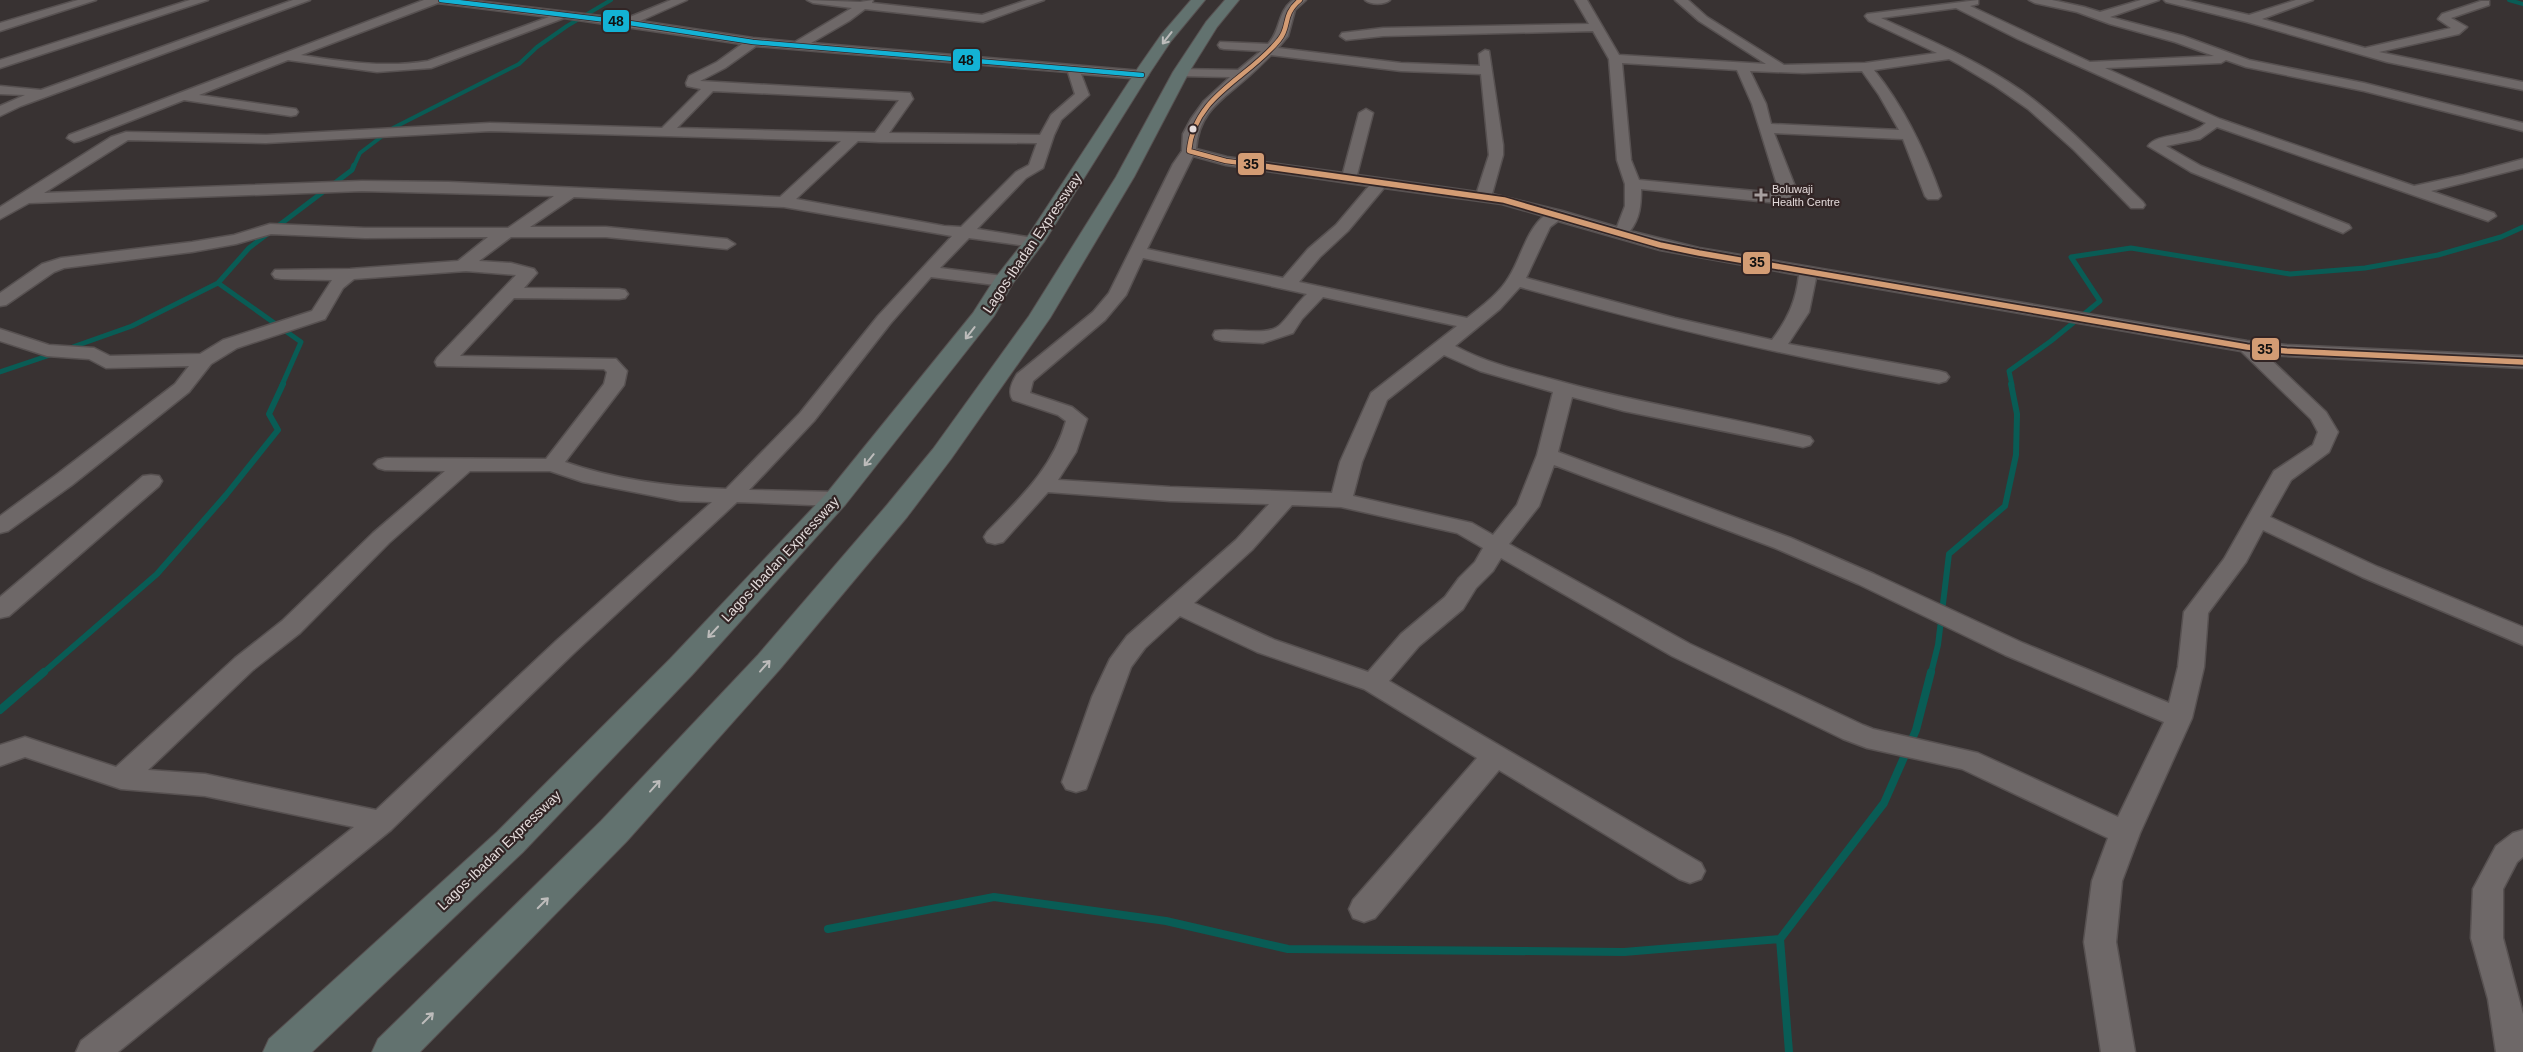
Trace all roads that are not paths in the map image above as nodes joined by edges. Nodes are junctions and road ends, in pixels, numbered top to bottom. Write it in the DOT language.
graph roads {
  1 [pos="90,0"];
  2 [pos="202,0"];
  3 [pos="304,0"];
  4 [pos="434,0"];
  5 [pos="441,0"];
  6 [pos="681,0"];
  7 [pos="813,0"];
  8 [pos="1038,0"];
  9 [pos="1198,0"];
  10 [pos="1232,0"];
  11 [pos="1300,0"];
  12 [pos="1371,0"];
  13 [pos="1384,0"];
  14 [pos="1581,0"];
  15 [pos="1681,0"];
  16 [pos="1983,0"];
  17 [pos="2035,0"];
  18 [pos="2153,0"];
  19 [pos="2170,0"];
  20 [pos="2208,0"];
  21 [pos="2307,0"];
  22 [pos="470,1"];
  23 [pos="866,3"];
  24 [pos="2485,3"];
  25 [pos="1959,5"];
  26 [pos="2193,6"];
  27 [pos="562,15"];
  28 [pos="2100,16"];
  29 [pos="2250,19"];
  30 [pos="627,23"];
  31 [pos="0,27"];
  32 [pos="1598,27"];
  33 [pos="1217,35"];
  34 [pos="1346,36"];
  35 [pos="753,42"];
  36 [pos="797,46"];
  37 [pos="1271,50"];
  38 [pos="2364,52"];
  39 [pos="1485,54"];
  40 [pos="1951,55"];
  41 [pos="288,57"];
  42 [pos="1615,58"];
  43 [pos="2228,58"];
  44 [pos="1197,62"];
  45 [pos="0,64"];
  46 [pos="1741,65"];
  47 [pos="2089,65"];
  48 [pos="1780,67"];
  49 [pos="1865,67"];
  50 [pos="1073,70"];
  51 [pos="1487,70"];
  52 [pos="1244,74"];
  53 [pos="1142,75"];
  54 [pos="2523,86"];
  55 [pos="710,87"];
  56 [pos="0,90"];
  57 [pos="49,93"];
  58 [pos="184,96"];
  59 [pos="0,112"];
  60 [pos="291,112"];
  61 [pos="1366,113"];
  62 [pos="2216,122"];
  63 [pos="2523,127"];
  64 [pos="1765,128"];
  65 [pos="665,132"];
  66 [pos="1907,136"];
  67 [pos="74,138"];
  68 [pos="854,138"];
  69 [pos="880,138"];
  70 [pos="1046,139"];
  71 [pos="1189,151"];
  72 [pos="2523,163"];
  73 [pos="1349,178"];
  74 [pos="1381,181"];
  75 [pos="1633,184"];
  76 [pos="2415,190"];
  77 [pos="570,192"];
  78 [pos="1933,196"];
  79 [pos="1483,197"];
  80 [pos="28,198"];
  81 [pos="0,199"];
  82 [pos="784,202"];
  83 [pos="2137,204"];
  84 [pos="0,214"];
  85 [pos="1556,214"];
  86 [pos="2488,216"];
  87 [pos="2343,228"];
  88 [pos="514,231"];
  89 [pos="964,232"];
  90 [pos="1620,234"];
  91 [pos="1034,242"];
  92 [pos="727,244"];
  93 [pos="1138,252"];
  94 [pos="461,267"];
  95 [pos="927,272"];
  96 [pos="1808,273"];
  97 [pos="281,274"];
  98 [pos="349,274"];
  99 [pos="1003,281"];
  100 [pos="1516,281"];
  101 [pos="1288,283"];
  102 [pos="1320,290"];
  103 [pos="511,293"];
  104 [pos="619,294"];
  105 [pos="0,301"];
  106 [pos="1470,324"];
  107 [pos="0,335"];
  108 [pos="1222,335"];
  109 [pos="1777,346"];
  110 [pos="1443,347"];
  111 [pos="2247,348"];
  112 [pos="204,360"];
  113 [pos="2523,362"];
  114 [pos="1939,377"];
  115 [pos="1564,389"];
  116 [pos="1802,441"];
  117 [pos="1547,455"];
  118 [pos="385,464"];
  119 [pos="552,465"];
  120 [pos="463,466"];
  121 [pos="151,481"];
  122 [pos="1041,485"];
  123 [pos="731,496"];
  124 [pos="1287,497"];
  125 [pos="836,499"];
  126 [pos="1341,500"];
  127 [pos="2256,519"];
  128 [pos="1,524"];
  129 [pos="995,537"];
  130 [pos="1495,547"];
  131 [pos="1178,605"];
  132 [pos="0,610"];
  133 [pos="2523,637"];
  134 [pos="1373,683"];
  135 [pos="2178,718"];
  136 [pos="0,756"];
  137 [pos="1495,756"];
  138 [pos="121,779"];
  139 [pos="1076,782"];
  140 [pos="381,822"];
  141 [pos="2125,833"];
  142 [pos="2523,841"];
  143 [pos="1690,871"];
  144 [pos="1364,910"];
  145 [pos="93,1052"];
  146 [pos="284,1052"];
  147 [pos="393,1052"];
  148 [pos="2118,1052"];
  149 [pos="2513,1052"];
  1 -- 31 [label="street"];
  2 -- 45 [label="street"];
  3 -- 57 [label="street"];
  4 -- 41 [label="street"];
  5 -- 22 [label="street"];
  6 -- 30 [label="street"];
  7 -- 23 [label="street"];
  8 -- 23 [label="street"];
  9 -- 53 [label="highway, Lagos-Ibadan Expressway, one-way"];
  10 -- 33 [label="highway"];
  11 -- 37 [label="street"];
  12 -- 13 [label="street"];
  14 -- 32 [label="street"];
  15 -- 48 [label="street"];
  16 -- 25 [label="street"];
  17 -- 28 [label="street"];
  18 -- 28 [label="street"];
  19 -- 26 [label="street"];
  20 -- 26 [label="street"];
  21 -- 29 [label="street"];
  22 -- 27 [label="street"];
  23 -- 36 [label="street"];
  24 -- 38 [label="street"];
  25 -- 40 [label="street"];
  25 -- 47 [label="street"];
  26 -- 29 [label="street"];
  27 -- 30 [label="street"];
  27 -- 41 [label="street"];
  28 -- 43 [label="street"];
  29 -- 38 [label="street"];
  30 -- 35 [label="street"];
  32 -- 34 [label="street"];
  32 -- 42 [label="street"];
  33 -- 37 [label="street"];
  33 -- 44 [label="highway"];
  35 -- 36 [label="street"];
  35 -- 55 [label="street"];
  36 -- 50 [label="street"];
  37 -- 51 [label="street"];
  37 -- 52 [label="street"];
  38 -- 54 [label="street"];
  39 -- 51 [label="street"];
  40 -- 49 [label="street"];
  40 -- 83 [label="street"];
  41 -- 58 [label="street"];
  42 -- 46 [label="street"];
  42 -- 75 [label="street"];
  43 -- 47 [label="street"];
  43 -- 63 [label="street"];
  44 -- 52 [label="street"];
  147 -- 44 [label="highway, one-way"];
  46 -- 48 [label="street"];
  46 -- 64 [label="street"];
  47 -- 62 [label="street"];
  48 -- 49 [label="street"];
  49 -- 66 [label="street"];
  50 -- 53 [label="street"];
  50 -- 70 [label="street"];
  51 -- 79 [label="street"];
  52 -- 71 [label="street"];
  53 -- 91 [label="highway, Lagos-Ibadan Expressway"];
  55 -- 65 [label="street"];
  55 -- 69 [label="street"];
  56 -- 57 [label="street"];
  57 -- 59 [label="street"];
  58 -- 60 [label="street"];
  58 -- 67 [label="street"];
  61 -- 73 [label="street"];
  62 -- 76 [label="street"];
  62 -- 87 [label="street"];
  64 -- 66 [label="street"];
  64 -- 75 [label="street"];
  65 -- 68 [label="street"];
  65 -- 80 [label="street"];
  66 -- 78 [label="street"];
  68 -- 69 [label="street"];
  68 -- 82 [label="street"];
  69 -- 70 [label="street"];
  70 -- 89 [label="street"];
  71 -- 73 [label="street"];
  71 -- 93 [label="street"];
  72 -- 76 [label="street"];
  73 -- 74 [label="street"];
  74 -- 79 [label="street"];
  74 -- 101 [label="street"];
  75 -- 90 [label="street"];
  76 -- 86 [label="street"];
  77 -- 80 [label="street"];
  77 -- 82 [label="street"];
  77 -- 88 [label="street"];
  79 -- 85 [label="street"];
  80 -- 81 [label="street"];
  80 -- 84 [label="street"];
  82 -- 89 [label="street"];
  85 -- 90 [label="street"];
  85 -- 100 [label="street"];
  88 -- 92 [label="street"];
  88 -- 94 [label="street"];
  88 -- 105 [label="street"];
  89 -- 91 [label="street"];
  89 -- 95 [label="street"];
  90 -- 96 [label="street"];
  91 -- 99 [label="highway, Lagos-Ibadan Expressway"];
  93 -- 101 [label="street"];
  93 -- 122 [label="street"];
  94 -- 98 [label="street"];
  94 -- 103 [label="street"];
  95 -- 99 [label="street"];
  95 -- 123 [label="street"];
  96 -- 109 [label="street"];
  96 -- 111 [label="street"];
  97 -- 98 [label="street"];
  98 -- 112 [label="street"];
  99 -- 125 [label="highway, Lagos-Ibadan Expressway, one-way"];
  100 -- 106 [label="street"];
  100 -- 109 [label="street"];
  101 -- 102 [label="street"];
  102 -- 106 [label="street"];
  102 -- 108 [label="street"];
  103 -- 104 [label="street"];
  103 -- 119 [label="street"];
  106 -- 110 [label="street"];
  107 -- 112 [label="street"];
  109 -- 114 [label="street"];
  110 -- 115 [label="street"];
  110 -- 126 [label="street"];
  111 -- 113 [label="street"];
  111 -- 127 [label="street"];
  112 -- 128 [label="street"];
  115 -- 116 [label="street"];
  115 -- 117 [label="street"];
  117 -- 130 [label="street"];
  117 -- 135 [label="street"];
  118 -- 120 [label="street"];
  119 -- 120 [label="street"];
  119 -- 123 [label="street"];
  120 -- 138 [label="street"];
  121 -- 132 [label="street"];
  122 -- 124 [label="street"];
  122 -- 129 [label="street"];
  123 -- 125 [label="street"];
  123 -- 140 [label="street"];
  124 -- 126 [label="street"];
  124 -- 131 [label="street"];
  125 -- 146 [label="highway, Lagos-Ibadan Expressway, one-way"];
  126 -- 130 [label="street"];
  127 -- 133 [label="street"];
  127 -- 135 [label="street"];
  130 -- 134 [label="street"];
  130 -- 141 [label="street"];
  131 -- 134 [label="street"];
  131 -- 139 [label="street"];
  134 -- 137 [label="street"];
  135 -- 141 [label="street"];
  136 -- 138 [label="street"];
  137 -- 143 [label="street"];
  137 -- 144 [label="street"];
  138 -- 140 [label="street"];
  140 -- 145 [label="street"];
  141 -- 148 [label="street"];
  142 -- 149 [label="street"];
}
